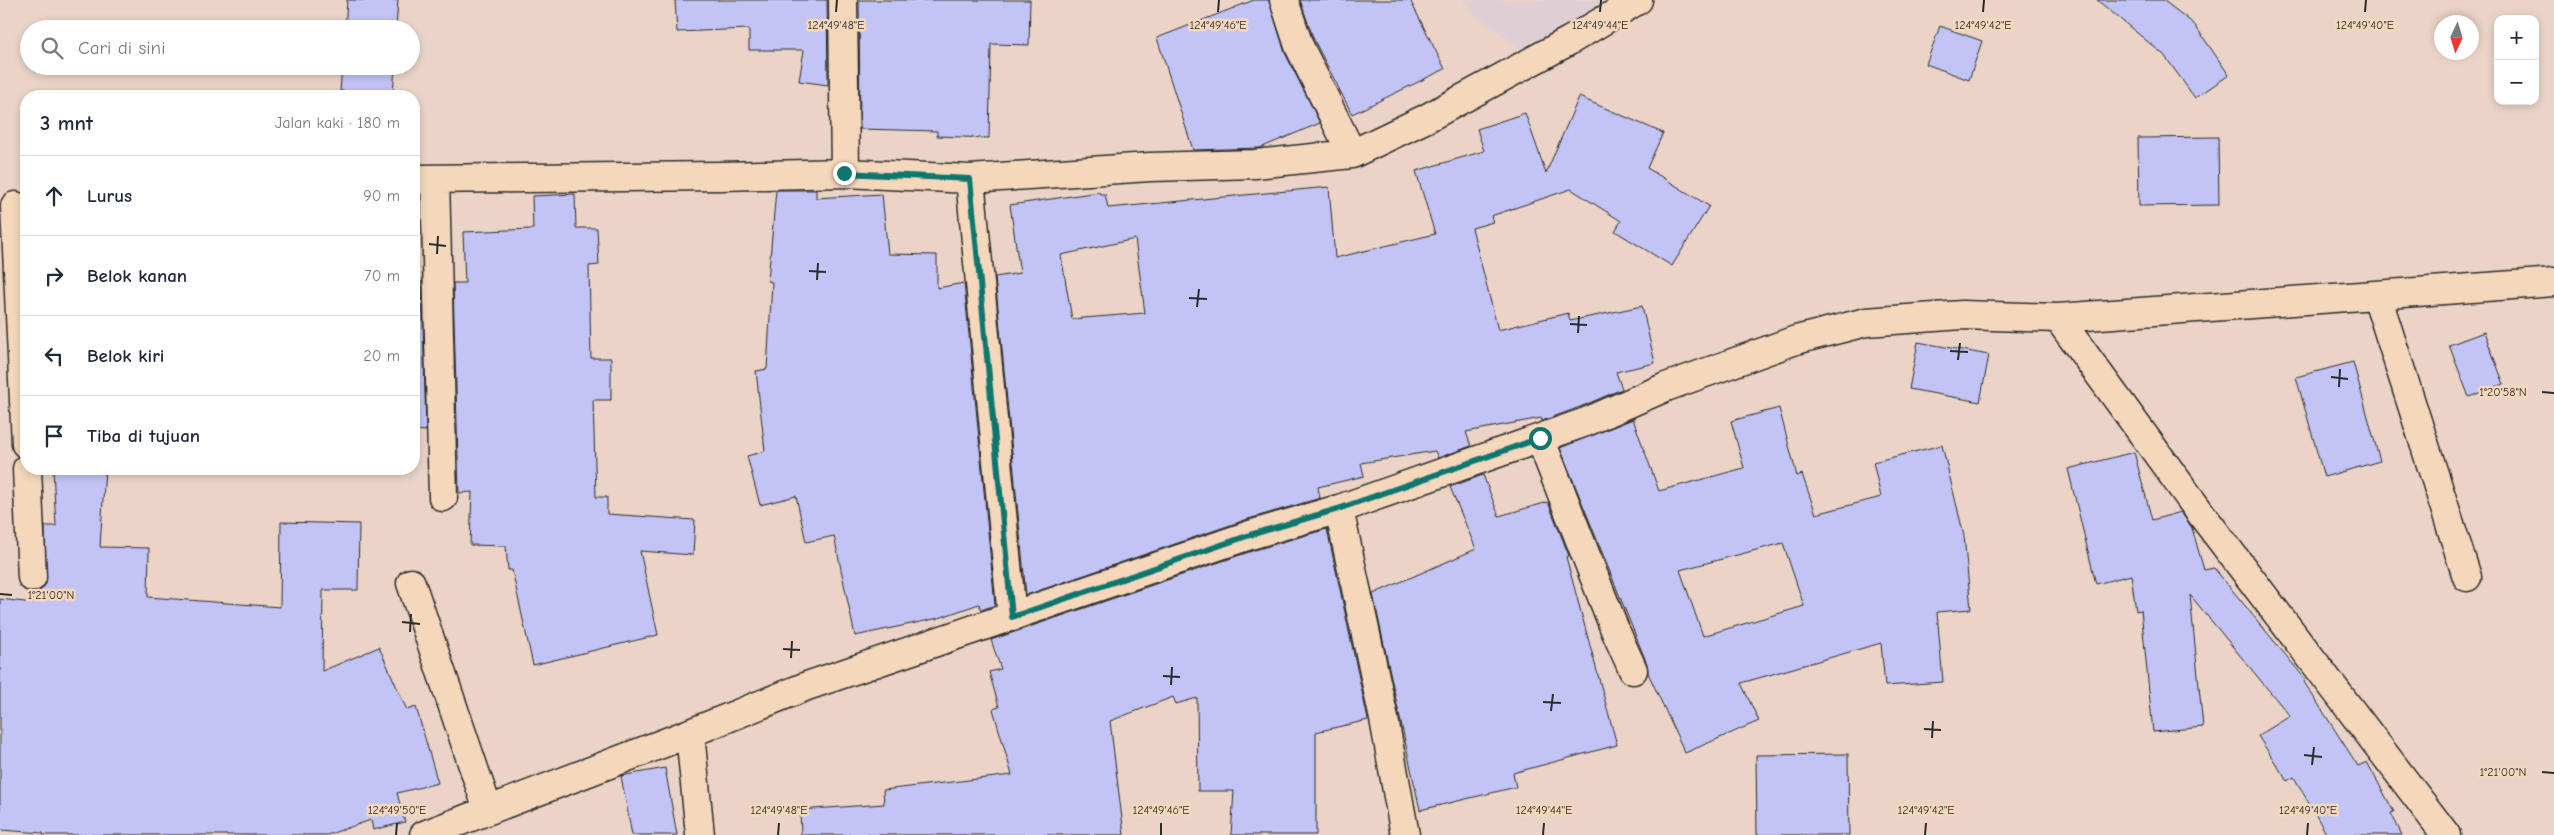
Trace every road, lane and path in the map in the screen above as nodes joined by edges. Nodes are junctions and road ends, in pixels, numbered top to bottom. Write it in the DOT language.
graph roads {
  1 [pos="843,0"];
  2 [pos="1284,0"];
  3 [pos="1638,0"];
  4 [pos="1352,154"];
  5 [pos="844,173"];
  6 [pos="424,179"];
  7 [pos="970,179"];
  8 [pos="14,206"];
  9 [pos="2554,282"];
  10 [pos="2377,296"];
  11 [pos="2058,318"];
  12 [pos="20,325"];
  13 [pos="1540,438"];
  14 [pos="27,475"];
  15 [pos="443,497"];
  16 [pos="1338,509"];
  17 [pos="32,577"];
  18 [pos="2467,577"];
  19 [pos="411,583"];
  20 [pos="1012,617"];
  21 [pos="1633,670"];
  22 [pos="690,733"];
  23 [pos="488,810"];
  24 [pos="424,835"];
  25 [pos="700,835"];
  26 [pos="1405,835"];
  27 [pos="2446,835"];
  1 -- 5 [label="street"];
  2 -- 4 [label="street"];
  3 -- 4 [label="street"];
  4 -- 7 [label="street"];
  5 -- 6 [label="street"];
  5 -- 7 [label="street"];
  6 -- 15 [label="street"];
  7 -- 20 [label="street"];
  8 -- 12 [label="street"];
  9 -- 10 [label="street"];
  10 -- 11 [label="street"];
  10 -- 18 [label="street"];
  11 -- 13 [label="street"];
  11 -- 27 [label="street"];
  13 -- 16 [label="street"];
  13 -- 21 [label="street"];
  14 -- 17 [label="street"];
  16 -- 20 [label="street"];
  16 -- 26 [label="street"];
  19 -- 23 [label="street"];
  20 -- 22 [label="street"];
  22 -- 23 [label="street"];
  22 -- 25 [label="street"];
  23 -- 24 [label="street"];
}
